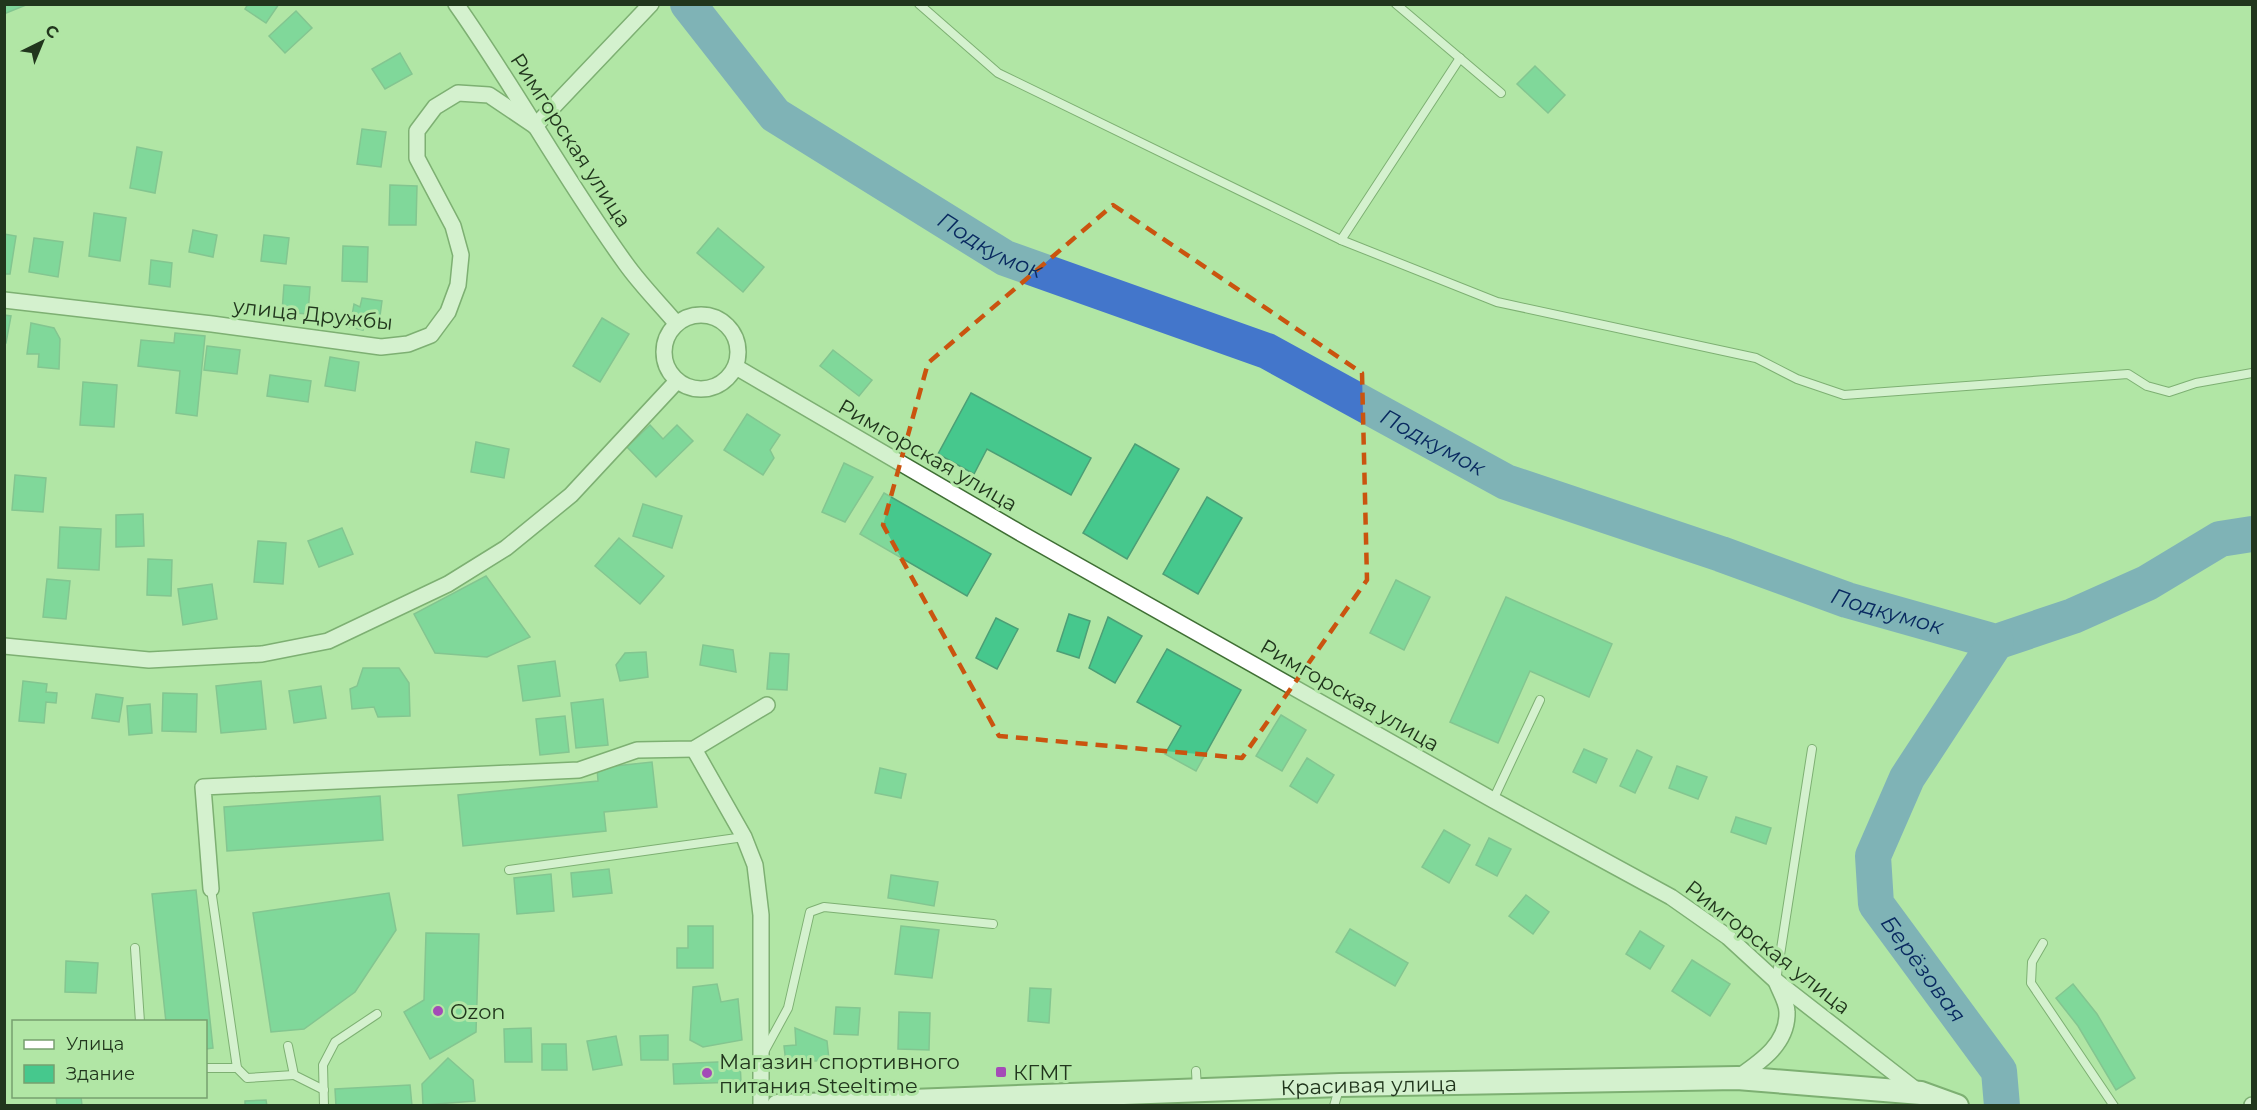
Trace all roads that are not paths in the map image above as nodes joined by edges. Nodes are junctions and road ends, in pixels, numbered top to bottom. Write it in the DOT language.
graph roads {
  1 [pos="456,4"];
  2 [pos="651,4"];
  3 [pos="919,4"];
  4 [pos="1396,4"];
  5 [pos="1460,58"];
  6 [pos="1501,93"];
  7 [pos="535,126"];
  8 [pos="1341,240"];
  9 [pos="4,300"];
  10 [pos="676,323"];
  11 [pos="736,367"];
  12 [pos="2253,373"];
  13 [pos="677,381"];
  14 [pos="4,645"];
  15 [pos="1540,700"];
  16 [pos="767,705"];
  17 [pos="694,749"];
  18 [pos="1812,749"];
  19 [pos="1493,800"];
  20 [pos="744,837"];
  21 [pos="509,870"];
  22 [pos="211,889"];
  23 [pos="993,924"];
  24 [pos="2043,943"];
  25 [pos="135,948"];
  26 [pos="1776,981"];
  27 [pos="377,1014"];
  28 [pos="140,1020"];
  29 [pos="288,1046"];
  30 [pos="760,1059"];
  31 [pos="207,1068"];
  32 [pos="237,1068"];
  33 [pos="294,1076"];
  34 [pos="1737,1078"];
  35 [pos="324,1090"];
  36 [pos="1921,1094"];
  37 [pos="1337,1095"];
  38 [pos="324,1106"];
  39 [pos="761,1106"];
  40 [pos="778,1106"];
  41 [pos="1957,1106"];
  42 [pos="2114,1106"];
  1 -- 7 [label="street, Римгорская улица"];
  2 -- 7 [label="street"];
  3 -- 8 [label="lane"];
  4 -- 5 [label="lane"];
  5 -- 6 [label="lane"];
  5 -- 8 [label="lane"];
  7 -- 9 [label="street, улица Дружбы"];
  7 -- 10 [label="street, Римгорская улица"];
  8 -- 12 [label="lane"];
  10 -- 11 [label="street"];
  10 -- 13 [label="street"];
  11 -- 13 [label="street"];
  11 -- 19 [label="street, Римгорская улица"];
  13 -- 14 [label="street"];
  15 -- 19 [label="lane"];
  16 -- 17 [label="street"];
  17 -- 20 [label="street"];
  17 -- 22 [label="street"];
  18 -- 26 [label="lane"];
  19 -- 26 [label="street, Римгорская улица"];
  20 -- 21 [label="lane"];
  20 -- 30 [label="street"];
  22 -- 32 [label="lane"];
  23 -- 30 [label="lane"];
  24 -- 42 [label="lane"];
  25 -- 28 [label="lane"];
  26 -- 34 [label="street"];
  26 -- 36 [label="street, Римгорская улица"];
  27 -- 35 [label="lane"];
  29 -- 33 [label="lane"];
  30 -- 39 [label="street"];
  31 -- 32 [label="lane"];
  32 -- 33 [label="lane"];
  33 -- 35 [label="lane"];
  34 -- 36 [label="main road, Красивая улица"];
  34 -- 37 [label="main road, Красивая улица"];
  35 -- 38 [label="lane"];
  36 -- 41 [label="main road, Красивая улица"];
  37 -- 40 [label="main road, Красивая улица"];
}
